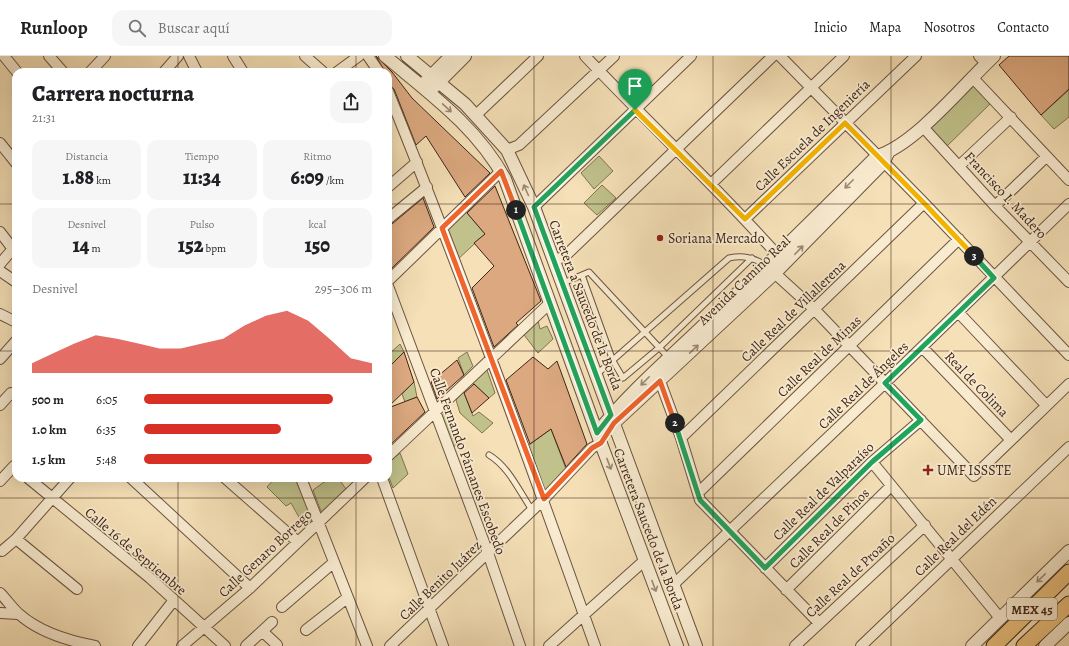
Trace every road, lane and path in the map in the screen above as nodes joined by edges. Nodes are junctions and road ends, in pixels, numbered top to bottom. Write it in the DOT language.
graph roads {
  1 [pos="4,56"];
  2 [pos="49,56"];
  3 [pos="105,56"];
  4 [pos="178,56"];
  5 [pos="188,56"];
  6 [pos="233,56"];
  7 [pos="305,56"];
  8 [pos="359,56"];
  9 [pos="368,56"];
  10 [pos="385,56"];
  11 [pos="407,56"];
  12 [pos="451,56"];
  13 [pos="465,56"];
  14 [pos="538,56"];
  15 [pos="585,56"];
  16 [pos="614,56"];
  17 [pos="692,56"];
  18 [pos="774,56"];
  19 [pos="780,56"];
  20 [pos="844,56"];
  21 [pos="916,56"];
  22 [pos="986,58"];
  23 [pos="14,68"];
  24 [pos="60,68"];
  25 [pos="94,68"];
  26 [pos="168,68"];
  27 [pos="195,68"];
  28 [pos="240,68"];
  29 [pos="318,68"];
  30 [pos="342,68"];
  31 [pos="376,68"];
  32 [pos="599,70"];
  33 [pos="972,77"];
  34 [pos="436,79"];
  35 [pos="811,88"];
  36 [pos="425,89"];
  37 [pos="392,102"];
  38 [pos="635,110"];
  39 [pos="476,115"];
  40 [pos="1011,117"];
  41 [pos="845,123"];
  42 [pos="923,127"];
  43 [pos="0,143"];
  44 [pos="676,149"];
  45 [pos="507,150"];
  46 [pos="883,157"];
  47 [pos="1046,157"];
  48 [pos="12,158"];
  49 [pos="417,162"];
  50 [pos="959,166"];
  51 [pos="501,171"];
  52 [pos="1069,180"];
  53 [pos="392,184"];
  54 [pos="711,184"];
  55 [pos="427,187"];
  56 [pos="924,203"];
  57 [pos="1069,204"];
  58 [pos="995,206"];
  59 [pos="534,207"];
  60 [pos="392,216"];
  61 [pos="745,219"];
  62 [pos="442,228"];
  63 [pos="0,232"];
  64 [pos="959,239"];
  65 [pos="1031,242"];
  66 [pos="12,245"];
  67 [pos="12,249"];
  68 [pos="752,258"];
  69 [pos="781,259"];
  70 [pos="553,260"];
  71 [pos="0,264"];
  72 [pos="772,269"];
  73 [pos="0,271"];
  74 [pos="582,275"];
  75 [pos="392,278"];
  76 [pos="994,278"];
  77 [pos="12,279"];
  78 [pos="1069,282"];
  79 [pos="562,284"];
  80 [pos="392,297"];
  81 [pos="550,303"];
  82 [pos="814,309"];
  83 [pos="958,312"];
  84 [pos="0,314"];
  85 [pos="12,320"];
  86 [pos="645,331"];
  87 [pos="12,346"];
  88 [pos="849,346"];
  89 [pos="660,347"];
  90 [pos="922,347"];
  91 [pos="1069,356"];
  92 [pos="0,359"];
  93 [pos="491,359"];
  94 [pos="613,361"];
  95 [pos="673,362"];
  96 [pos="597,374"];
  97 [pos="660,381"];
  98 [pos="885,383"];
  99 [pos="1069,384"];
  100 [pos="11,393"];
  101 [pos="0,405"];
  102 [pos="1046,406"];
  103 [pos="435,412"];
  104 [pos="613,419"];
  105 [pos="921,420"];
  106 [pos="681,438"];
  107 [pos="1011,440"];
  108 [pos="597,441"];
  109 [pos="1069,447"];
  110 [pos="392,452"];
  111 [pos="489,456"];
  112 [pos="872,462"];
  113 [pos="12,469"];
  114 [pos="0,482"];
  115 [pos="33,482"];
  116 [pos="66,482"];
  117 [pos="135,482"];
  118 [pos="230,482"];
  119 [pos="303,482"];
  120 [pos="361,482"];
  121 [pos="383,482"];
  122 [pos="891,486"];
  123 [pos="698,493"];
  124 [pos="52,498"];
  125 [pos="544,499"];
  126 [pos="532,510"];
  127 [pos="319,522"];
  128 [pos="925,525"];
  129 [pos="730,532"];
  130 [pos="16,539"];
  131 [pos="298,542"];
  132 [pos="2,551"];
  133 [pos="1069,551"];
  134 [pos="488,553"];
  135 [pos="645,560"];
  136 [pos="952,560"];
  137 [pos="333,563"];
  138 [pos="765,568"];
  139 [pos="1069,572"];
  140 [pos="674,584"];
  141 [pos="250,588"];
  142 [pos="77,589"];
  143 [pos="786,590"];
  144 [pos="0,593"];
  145 [pos="347,598"];
  146 [pos="174,600"];
  147 [pos="282,607"];
  148 [pos="431,609"];
  149 [pos="1067,612"];
  150 [pos="0,613"];
  151 [pos="18,614"];
  152 [pos="584,614"];
  153 [pos="1000,618"];
  154 [pos="272,622"];
  155 [pos="819,623"];
  156 [pos="1014,626"];
  157 [pos="204,627"];
  158 [pos="1044,627"];
  159 [pos="306,630"];
  160 [pos="262,631"];
  161 [pos="67,643"];
  162 [pos="278,645"];
  163 [pos="95,646"];
  164 [pos="138,646"];
  165 [pos="182,646"];
  166 [pos="225,646"];
  167 [pos="246,646"];
  168 [pos="367,646"];
  169 [pos="390,646"];
  170 [pos="443,646"];
  171 [pos="520,646"];
  172 [pos="549,646"];
  173 [pos="595,646"];
  174 [pos="677,646"];
  175 [pos="696,646"];
  176 [pos="795,646"];
  177 [pos="861,646"];
  178 [pos="972,646"];
  179 [pos="989,646"];
  180 [pos="994,646"];
  181 [pos="1024,646"];
  182 [pos="1028,646"];
  183 [pos="1045,646"];
  1 -- 23 [label="street"];
  2 -- 24 [label="street"];
  3 -- 25 [label="street"];
  4 -- 26 [label="street"];
  5 -- 27 [label="street"];
  6 -- 28 [label="street"];
  7 -- 29 [label="street"];
  8 -- 30 [label="street"];
  9 -- 31 [label="street"];
  10 -- 36 [label="street, Carretera Saucedo de la Borda"];
  11 -- 34 [label="street, Carretera a Saucedo de la Borda"];
  12 -- 34 [label="street"];
  13 -- 34 [label="street"];
  14 -- 39 [label="street"];
  15 -- 32 [label="street"];
  16 -- 32 [label="street"];
  17 -- 38 [label="street"];
  18 -- 44 [label="street"];
  19 -- 35 [label="street"];
  20 -- 35 [label="street"];
  21 -- 41 [label="street, Calle Escuela de Ingeniería"];
  22 -- 33 [label="street, Avenida Camino Real"];
  32 -- 38 [label="street"];
  32 -- 45 [label="street"];
  33 -- 40 [label="street"];
  33 -- 42 [label="street, Avenida Camino Real"];
  34 -- 36 [label="street"];
  34 -- 39 [label="street, Carretera a Saucedo de la Borda"];
  35 -- 41 [label="street"];
  35 -- 54 [label="street"];
  36 -- 51 [label="street, Carretera Saucedo de la Borda, one-way"];
  37 -- 49 [label="street"];
  38 -- 44 [label="street"];
  38 -- 59 [label="street"];
  39 -- 45 [label="street, Carretera a Saucedo de la Borda"];
  40 -- 47 [label="street"];
  40 -- 50 [label="street"];
  41 -- 46 [label="street"];
  41 -- 61 [label="street, Calle Escuela de Ingeniería"];
  42 -- 46 [label="street, Avenida Camino Real"];
  42 -- 50 [label="street, Francisco I. Madero"];
  43 -- 48 [label="street"];
  44 -- 54 [label="street"];
  44 -- 70 [label="street"];
  59 -- 45 [label="street, Carretera a Saucedo de la Borda, one-way"];
  46 -- 56 [label="street"];
  46 -- 69 [label="street, Avenida Camino Real"];
  47 -- 52 [label="street"];
  47 -- 58 [label="street"];
  49 -- 53 [label="street"];
  49 -- 55 [label="street"];
  50 -- 58 [label="street, Francisco I. Madero"];
  51 -- 62 [label="street"];
  51 -- 81 [label="street, Carretera Saucedo de la Borda"];
  54 -- 61 [label="street"];
  55 -- 60 [label="street"];
  55 -- 62 [label="street"];
  56 -- 64 [label="street"];
  56 -- 82 [label="street, Calle Real de Villallerena"];
  57 -- 65 [label="street, Calle Real de Ángeles"];
  58 -- 65 [label="street, Francisco I. Madero"];
  59 -- 70 [label="street, Carretera a Saucedo de la Borda"];
  61 -- 69 [label="street"];
  62 -- 75 [label="street"];
  62 -- 93 [label="street"];
  63 -- 66 [label="street"];
  64 -- 76 [label="street"];
  64 -- 88 [label="street, Calle Real de Minas"];
  65 -- 76 [label="street, Calle Real de Ángeles"];
  65 -- 78 [label="street, Francisco I. Madero"];
  67 -- 71 [label="street"];
  68 -- 72 [label="lane"];
  68 -- 86 [label="lane"];
  68 -- 89 [label="lane"];
  69 -- 72 [label="street, Avenida Camino Real"];
  70 -- 79 [label="street, Carretera a Saucedo de la Borda"];
  72 -- 82 [label="street"];
  72 -- 95 [label="street, Avenida Camino Real"];
  73 -- 77 [label="street"];
  74 -- 79 [label="lane"];
  74 -- 86 [label="lane"];
  74 -- 94 [label="lane"];
  76 -- 83 [label="street, Calle Real de Ángeles"];
  76 -- 91 [label="street"];
  79 -- 96 [label="street, Carretera a Saucedo de la Borda"];
  80 -- 103 [label="street, Calle Fernando Pámanes Escobedo"];
  81 -- 93 [label="street"];
  81 -- 108 [label="street, Carretera Saucedo de la Borda"];
  82 -- 88 [label="street"];
  82 -- 106 [label="street, Calle Real de Villallerena"];
  83 -- 90 [label="street, Calle Real de Ángeles"];
  83 -- 102 [label="street"];
  84 -- 85 [label="street"];
  86 -- 89 [label="lane"];
  86 -- 94 [label="lane"];
  87 -- 92 [label="street"];
  88 -- 98 [label="street"];
  88 -- 123 [label="street, Calle Real de Minas"];
  89 -- 94 [label="lane"];
  89 -- 95 [label="lane"];
  90 -- 98 [label="street, Calle Real de Ángeles"];
  90 -- 107 [label="street, Real de Colima"];
  93 -- 103 [label="street"];
  93 -- 125 [label="street"];
  94 -- 96 [label="lane"];
  95 -- 97 [label="street, Avenida Camino Real"];
  95 -- 104 [label="street, Avenida Camino Real, one-way"];
  96 -- 104 [label="street, Carretera a Saucedo de la Borda"];
  97 -- 104 [label="street, Avenida Camino Real"];
  97 -- 106 [label="street"];
  98 -- 105 [label="street"];
  98 -- 129 [label="street, Calle Real de Ángeles"];
  99 -- 102 [label="street"];
  100 -- 101 [label="street"];
  102 -- 107 [label="street"];
  103 -- 110 [label="street"];
  103 -- 134 [label="street, Calle Fernando Pámanes Escobedo"];
  104 -- 108 [label="street"];
  104 -- 140 [label="street, Carretera a Saucedo de la Borda"];
  105 -- 107 [label="street"];
  105 -- 112 [label="street, Calle Real de Valparaíso"];
  106 -- 123 [label="street"];
  108 -- 125 [label="street, Calle Benito Juárez"];
  108 -- 135 [label="street, Carretera Saucedo de la Borda, one-way"];
  109 -- 136 [label="street, Calle Real del Edén"];
  111 -- 126 [label="lane"];
  112 -- 122 [label="street"];
  112 -- 138 [label="street, Calle Real de Valparaíso"];
  113 -- 114 [label="street"];
  115 -- 124 [label="street, Calle 16 de Septiembre"];
  116 -- 124 [label="street"];
  117 -- 141 [label="street"];
  118 -- 131 [label="street"];
  119 -- 127 [label="street"];
  120 -- 127 [label="street, Calle Genaro Borrego"];
  121 -- 148 [label="street"];
  122 -- 128 [label="street"];
  122 -- 143 [label="street, Calle Real de Pinos"];
  123 -- 129 [label="street"];
  124 -- 130 [label="street"];
  124 -- 146 [label="street, Calle 16 de Septiembre"];
  125 -- 126 [label="street, Calle Benito Juárez"];
  125 -- 152 [label="street"];
  126 -- 134 [label="street, Calle Benito Juárez"];
  127 -- 131 [label="street, Calle Genaro Borrego"];
  127 -- 137 [label="street"];
  128 -- 136 [label="street"];
  128 -- 155 [label="street, Calle Real de Proaño"];
  129 -- 138 [label="street"];
  129 -- 140 [label="street, Calle Real de Ángeles"];
  130 -- 132 [label="street"];
  130 -- 142 [label="street"];
  131 -- 141 [label="street, Calle Genaro Borrego"];
  133 -- 153 [label="street, one-way"];
  134 -- 148 [label="street, Calle Benito Juárez"];
  134 -- 171 [label="street, Calle Fernando Pámanes Escobedo"];
  135 -- 152 [label="street"];
  135 -- 174 [label="street, Carretera Saucedo de la Borda, one-way"];
  136 -- 153 [label="street"];
  136 -- 177 [label="street, Calle Real del Edén"];
  137 -- 145 [label="street"];
  137 -- 147 [label="street"];
  138 -- 143 [label="street"];
  139 -- 156 [label="main road, MEX 45"];
  140 -- 175 [label="street, Carretera a Saucedo de la Borda"];
  141 -- 157 [label="street, Calle Genaro Borrego"];
  143 -- 155 [label="street"];
  144 -- 151 [label="street"];
  145 -- 159 [label="street"];
  145 -- 168 [label="street"];
  146 -- 157 [label="street, Calle 16 de Septiembre"];
  146 -- 164 [label="street"];
  148 -- 169 [label="street, Calle Benito Juárez"];
  148 -- 170 [label="street"];
  149 -- 158 [label="main road, MEX 45"];
  149 -- 183 [label="street"];
  150 -- 151 [label="street"];
  151 -- 161 [label="street"];
  152 -- 172 [label="street"];
  152 -- 173 [label="street"];
  153 -- 178 [label="street"];
  154 -- 160 [label="street"];
  155 -- 176 [label="street, Calle Real de Proaño"];
  156 -- 179 [label="main road"];
  156 -- 180 [label="main road, MEX 45"];
  157 -- 165 [label="street, Calle Genaro Borrego"];
  157 -- 166 [label="street, Calle 16 de Septiembre"];
  158 -- 181 [label="main road, MEX 45"];
  158 -- 182 [label="main road"];
  160 -- 162 [label="street"];
  160 -- 167 [label="street"];
  161 -- 163 [label="street"];
}
